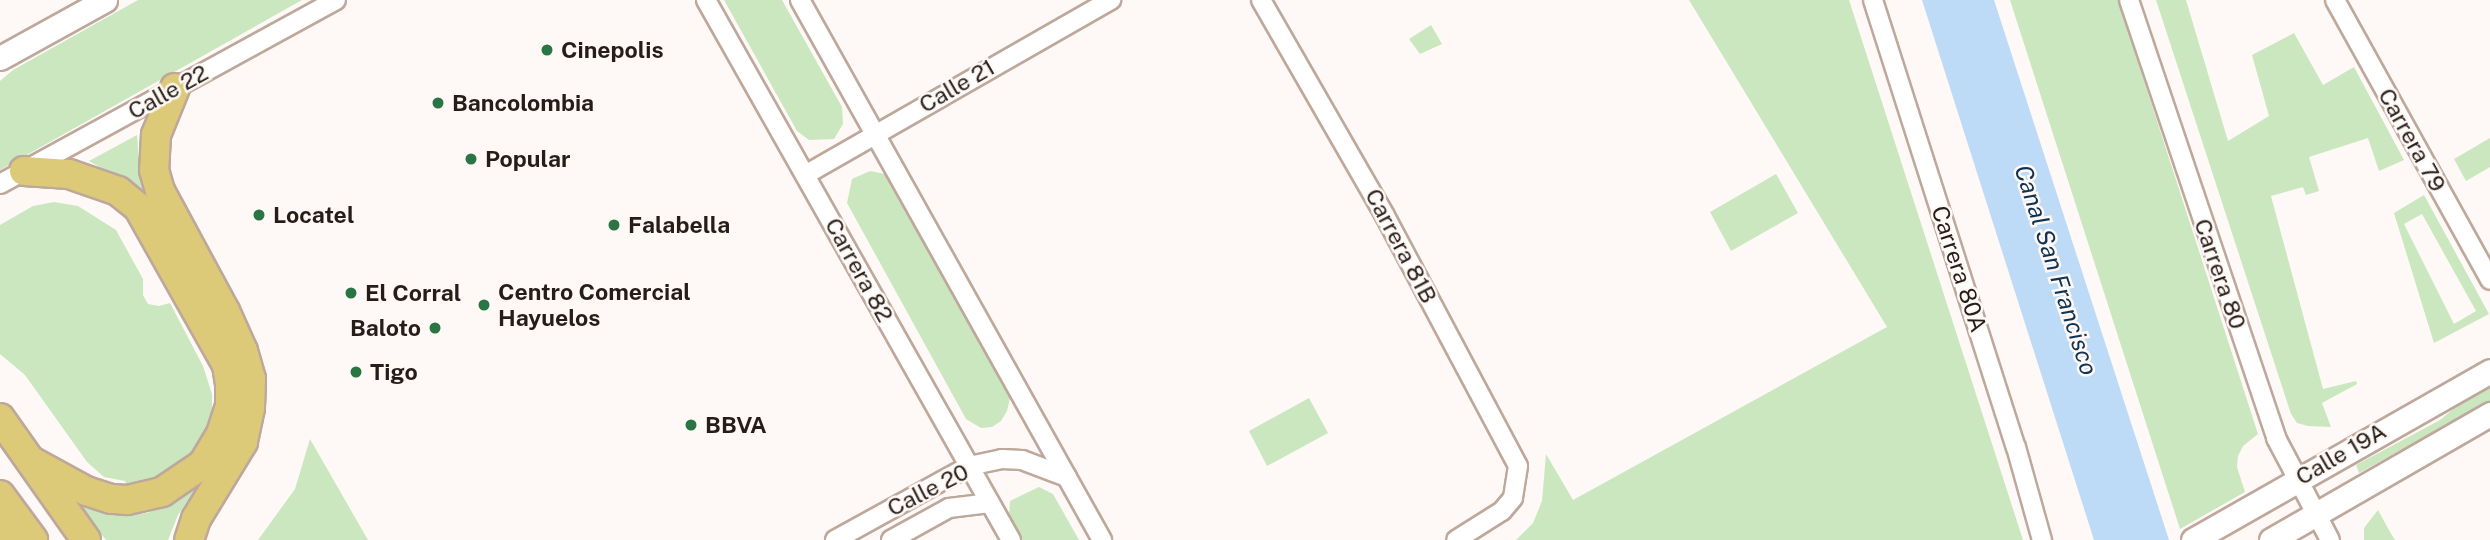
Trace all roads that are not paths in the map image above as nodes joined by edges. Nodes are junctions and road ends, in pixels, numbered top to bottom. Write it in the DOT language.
graph roads {
  1 [pos="105,0"];
  2 [pos="336,0"];
  3 [pos="706,0"];
  4 [pos="800,0"];
  5 [pos="1111,0"];
  6 [pos="1261,0"];
  7 [pos="1873,0"];
  8 [pos="2129,0"];
  9 [pos="2335,0"];
  10 [pos="5,56"];
  11 [pos="175,88"];
  12 [pos="875,134"];
  13 [pos="805,175"];
  14 [pos="12,178"];
  15 [pos="2490,279"];
  16 [pos="2490,371"];
  17 [pos="2490,414"];
  18 [pos="0,418"];
  19 [pos="31,461"];
  20 [pos="969,466"];
  21 [pos="1067,477"];
  22 [pos="2296,480"];
  23 [pos="0,495"];
  24 [pos="990,503"];
  25 [pos="2315,514"];
  26 [pos="0,519"];
  27 [pos="4,540"];
  28 [pos="33,540"];
  29 [pos="86,540"];
  30 [pos="188,540"];
  31 [pos="835,540"];
  32 [pos="891,540"];
  33 [pos="1011,540"];
  34 [pos="1102,540"];
  35 [pos="1456,540"];
  36 [pos="2042,540"];
  37 [pos="2193,540"];
  38 [pos="2271,540"];
  39 [pos="2330,540"];
  1 -- 10 [label="street"];
  2 -- 11 [label="street, Calle 22"];
  3 -- 13 [label="street, Carrera 82"];
  4 -- 12 [label="street"];
  5 -- 12 [label="street, Calle 21"];
  6 -- 35 [label="street, Carrera 81B"];
  7 -- 36 [label="street, Carrera 80A"];
  8 -- 22 [label="street, Carrera 80"];
  9 -- 15 [label="street, Carrera 79"];
  11 -- 14 [label="street, Calle 22"];
  11 -- 30 [label="main road"];
  12 -- 13 [label="street, Calle 21"];
  12 -- 21 [label="street"];
  13 -- 20 [label="street, Carrera 82"];
  14 -- 19 [label="main road"];
  16 -- 22 [label="street, Calle 19A"];
  17 -- 25 [label="street, Calle 19A"];
  18 -- 19 [label="main road"];
  19 -- 29 [label="main road"];
  20 -- 21 [label="street, Calle 20"];
  20 -- 24 [label="street, Carrera 82"];
  20 -- 31 [label="street, Calle 20"];
  21 -- 34 [label="street"];
  22 -- 25 [label="street, Carrera 80"];
  22 -- 37 [label="street, Calle 19A"];
  23 -- 28 [label="main road"];
  24 -- 32 [label="street, Calle 20"];
  24 -- 33 [label="street, Carrera 82"];
  25 -- 38 [label="street, Calle 19A"];
  25 -- 39 [label="street, Carrera 80"];
  26 -- 27 [label="main road"];
}
